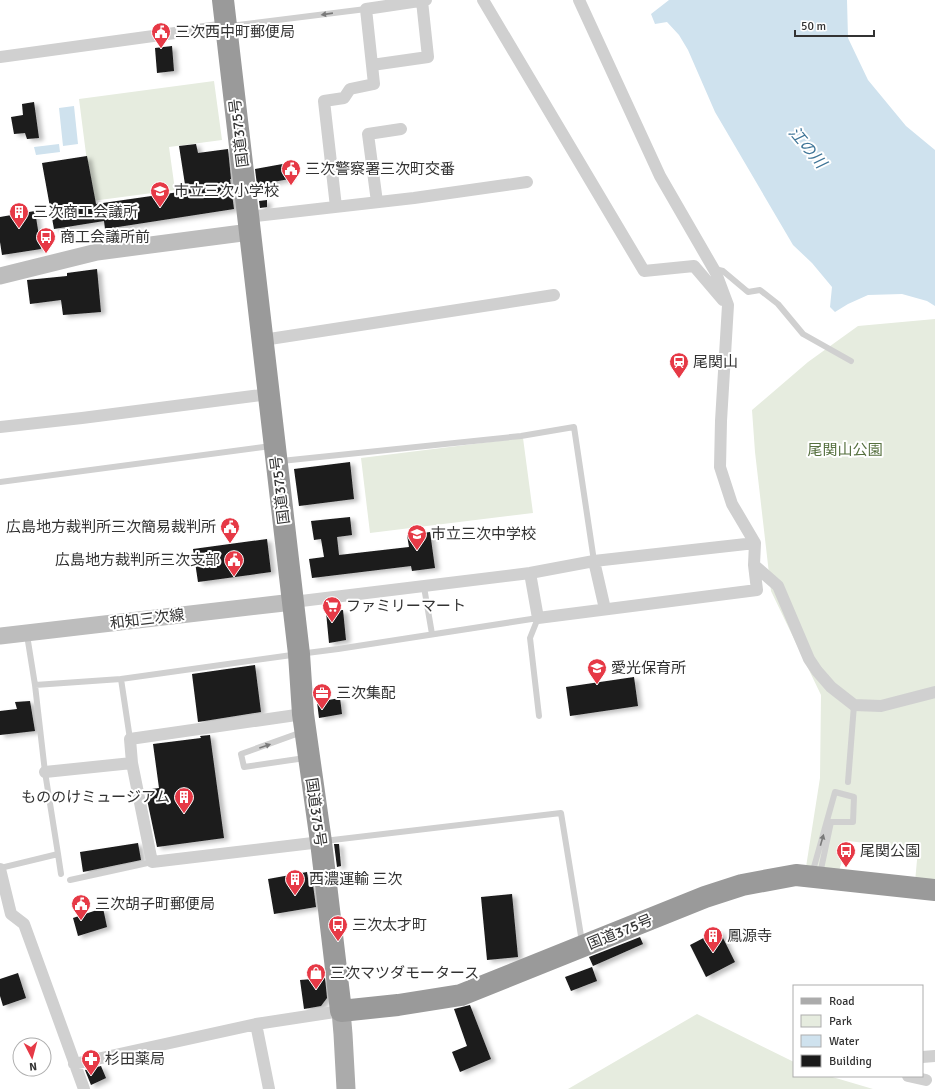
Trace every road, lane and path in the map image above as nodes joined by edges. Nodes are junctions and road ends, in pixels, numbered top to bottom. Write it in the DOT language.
graph roads {
  1 [pos="223,0"];
  2 [pos="424,0"];
  3 [pos="483,0"];
  4 [pos="579,0"];
  5 [pos="366,9"];
  6 [pos="226,26"];
  7 [pos="0,57"];
  8 [pos="372,65"];
  9 [pos="401,130"];
  10 [pos="527,182"];
  11 [pos="377,202"];
  12 [pos="336,207"];
  13 [pos="249,225"];
  14 [pos="714,268"];
  15 [pos="0,276"];
  16 [pos="554,295"];
  17 [pos="728,305"];
  18 [pos="263,340"];
  19 [pos="851,361"];
  20 [pos="269,394"];
  21 [pos="0,427"];
  22 [pos="276,454"];
  23 [pos="0,482"];
  24 [pos="755,543"];
  25 [pos="594,561"];
  26 [pos="754,565"];
  27 [pos="530,573"];
  28 [pos="424,587"];
  29 [pos="293,602"];
  30 [pos="605,609"];
  31 [pos="538,618"];
  32 [pos="26,633"];
  33 [pos="432,634"];
  34 [pos="0,636"];
  35 [pos="299,654"];
  36 [pos="121,679"];
  37 [pos="35,685"];
  38 [pos="935,692"];
  39 [pos="854,705"];
  40 [pos="539,716"];
  41 [pos="304,723"];
  42 [pos="130,739"];
  43 [pos="309,758"];
  44 [pos="132,764"];
  45 [pos="45,772"];
  46 [pos="848,782"];
  47 [pos="321,842"];
  48 [pos="58,854"];
  49 [pos="152,862"];
  50 [pos="0,869"];
  51 [pos="61,874"];
  52 [pos="815,878"];
  53 [pos="70,880"];
  54 [pos="935,890"];
  55 [pos="583,946"];
  56 [pos="341,1010"];
  57 [pos="256,1024"];
  58 [pos="935,1056"];
  59 [pos="923,1057"];
  60 [pos="74,1064"];
  61 [pos="912,1077"];
  62 [pos="926,1080"];
  63 [pos="84,1089"];
  64 [pos="269,1089"];
  65 [pos="346,1089"];
  1 -- 6 [label="highway, 国道375号"];
  2 -- 5 [label="street"];
  2 -- 8 [label="street"];
  3 -- 17 [label="street"];
  4 -- 14 [label="street"];
  5 -- 6 [label="lane, one-way"];
  5 -- 8 [label="street"];
  6 -- 7 [label="street"];
  6 -- 13 [label="highway, 国道375号"];
  8 -- 12 [label="street"];
  9 -- 11 [label="street"];
  10 -- 11 [label="street"];
  11 -- 12 [label="street"];
  12 -- 13 [label="street"];
  13 -- 15 [label="main road"];
  13 -- 18 [label="highway, 国道375号"];
  14 -- 17 [label="street"];
  14 -- 19 [label="lane"];
  16 -- 18 [label="street"];
  17 -- 24 [label="street"];
  18 -- 20 [label="highway, 国道375号"];
  20 -- 21 [label="street"];
  20 -- 22 [label="highway, 国道375号"];
  22 -- 23 [label="lane"];
  22 -- 25 [label="lane"];
  22 -- 29 [label="highway, 国道375号"];
  24 -- 25 [label="street"];
  24 -- 26 [label="street"];
  25 -- 27 [label="street"];
  25 -- 30 [label="street"];
  26 -- 30 [label="street"];
  26 -- 39 [label="street"];
  27 -- 28 [label="street"];
  27 -- 31 [label="street"];
  28 -- 29 [label="street"];
  28 -- 33 [label="lane"];
  29 -- 32 [label="main road, 和知三次線"];
  29 -- 35 [label="highway, 国道375号"];
  30 -- 31 [label="street"];
  31 -- 33 [label="lane"];
  31 -- 40 [label="lane"];
  32 -- 34 [label="main road, 和知三次線"];
  32 -- 37 [label="lane"];
  33 -- 35 [label="lane"];
  35 -- 36 [label="lane"];
  35 -- 41 [label="highway, 国道375号"];
  36 -- 37 [label="lane"];
  36 -- 42 [label="lane"];
  37 -- 45 [label="lane"];
  38 -- 39 [label="street"];
  39 -- 46 [label="lane"];
  41 -- 42 [label="street"];
  41 -- 43 [label="highway, 国道375号"];
  43 -- 41 [label="lane, one-way"];
  42 -- 44 [label="street"];
  43 -- 47 [label="highway, 国道375号"];
  44 -- 45 [label="street"];
  44 -- 49 [label="street"];
  45 -- 48 [label="lane"];
  47 -- 49 [label="street"];
  47 -- 55 [label="lane"];
  47 -- 56 [label="highway, 国道375号"];
  48 -- 50 [label="lane"];
  48 -- 51 [label="lane"];
  49 -- 53 [label="lane"];
  50 -- 60 [label="street"];
  52 -- 52 [label="lane, one-way"];
  52 -- 54 [label="highway, 国道375号"];
  52 -- 55 [label="highway, 国道375号"];
  55 -- 56 [label="highway, 国道375号"];
  56 -- 57 [label="street"];
  56 -- 65 [label="main road"];
  57 -- 60 [label="street"];
  57 -- 64 [label="street"];
  58 -- 59 [label="street"];
  60 -- 63 [label="street"];
  61 -- 62 [label="street"];
}
